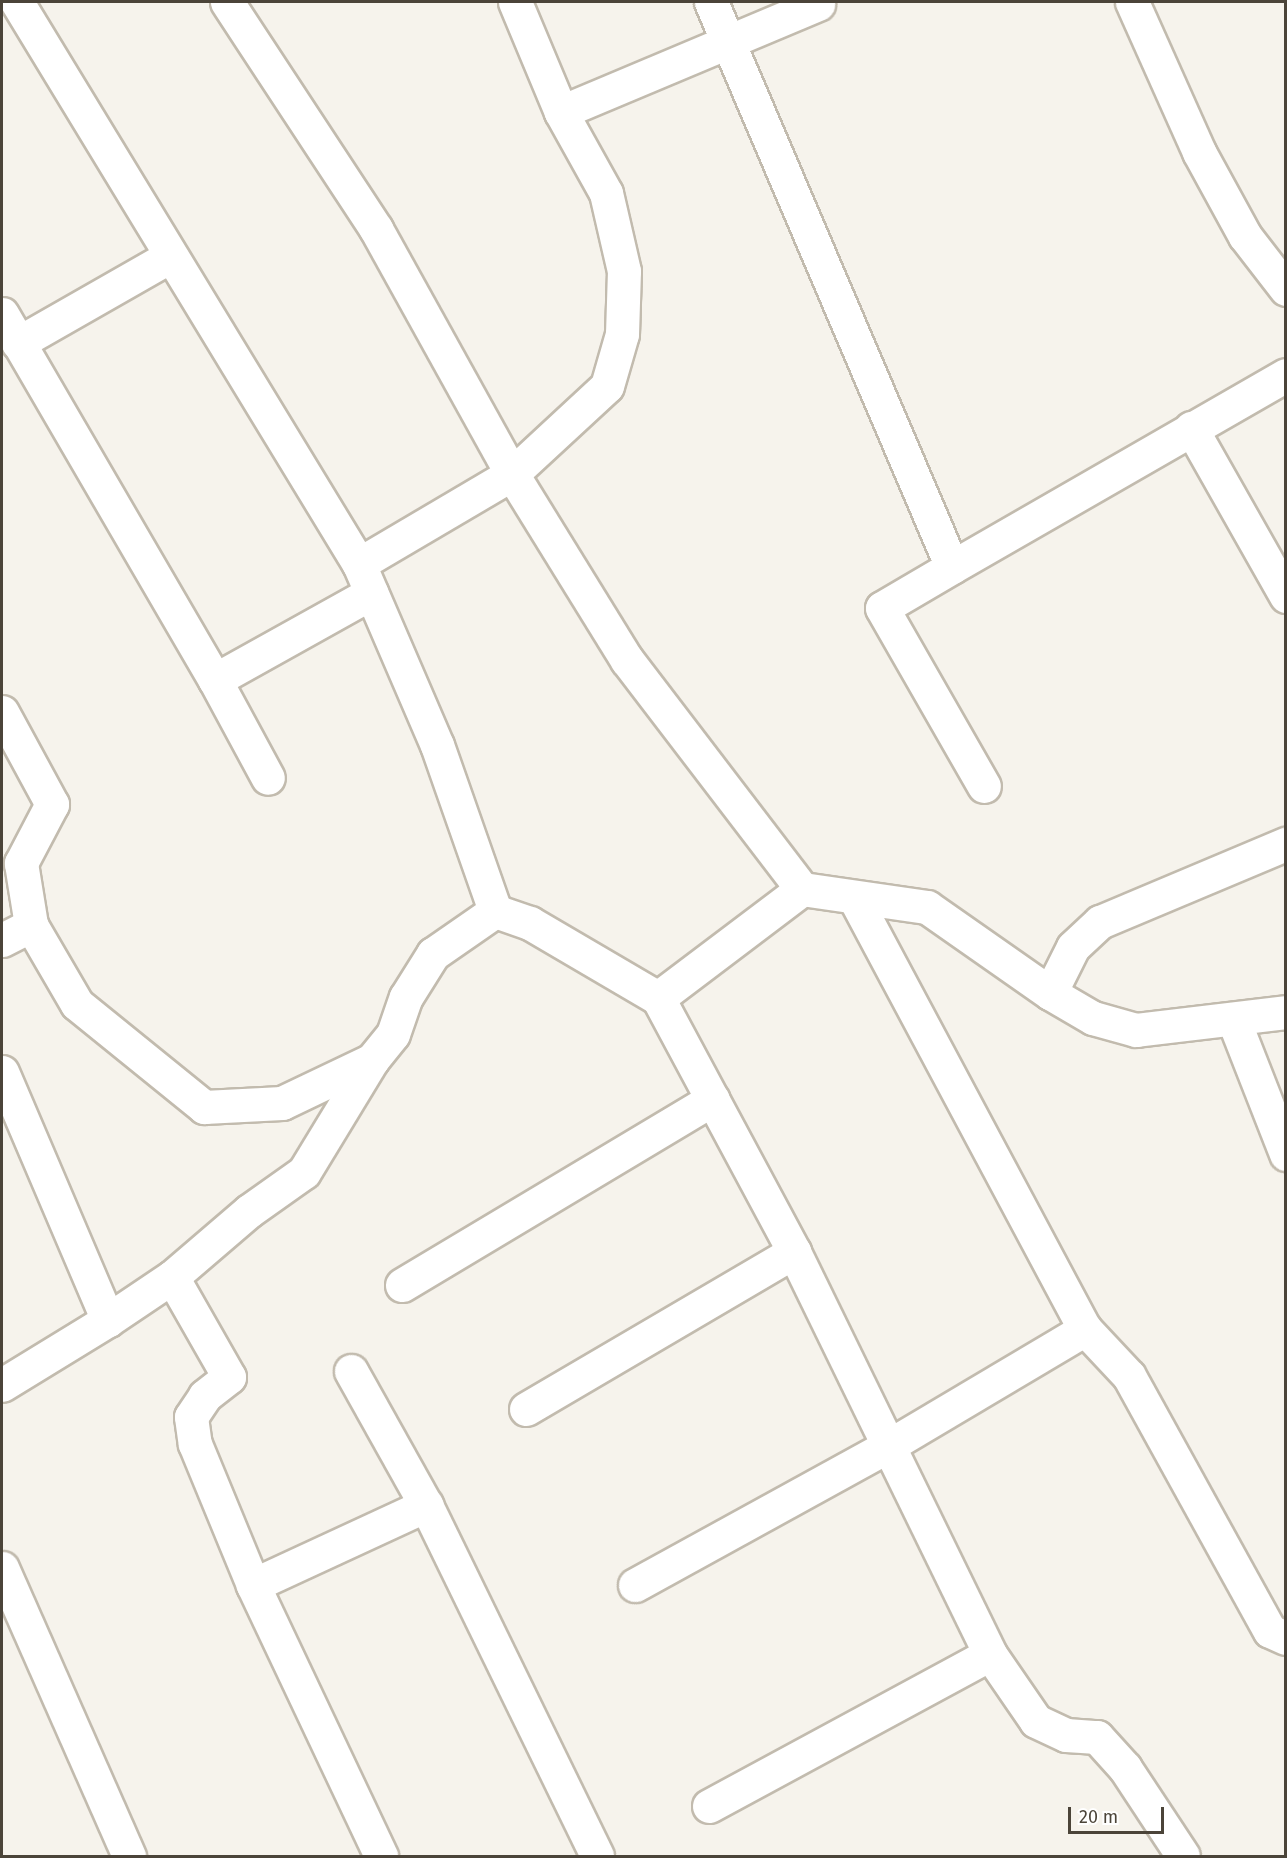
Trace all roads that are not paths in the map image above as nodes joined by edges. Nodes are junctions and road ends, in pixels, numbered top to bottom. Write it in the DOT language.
graph roads {
  1 [pos="17,2"];
  2 [pos="227,2"];
  3 [pos="515,2"];
  4 [pos="711,2"];
  5 [pos="1132,2"];
  6 [pos="818,4"];
  7 [pos="726,42"];
  8 [pos="561,112"];
  9 [pos="169,258"];
  10 [pos="1286,290"];
  11 [pos="2,314"];
  12 [pos="18,343"];
  13 [pos="1286,375"];
  14 [pos="1191,428"];
  15 [pos="512,474"];
  16 [pos="952,567"];
  17 [pos="365,578"];
  18 [pos="1286,596"];
  19 [pos="215,680"];
  20 [pos="2,712"];
  21 [pos="268,778"];
  22 [pos="984,786"];
  23 [pos="1286,844"];
  24 [pos="802,889"];
  25 [pos="854,897"];
  26 [pos="495,911"];
  27 [pos="31,925"];
  28 [pos="2,940"];
  29 [pos="1050,993"];
  30 [pos="658,998"];
  31 [pos="1286,1012"];
  32 [pos="1234,1021"];
  33 [pos="372,1060"];
  34 [pos="2,1072"];
  35 [pos="713,1099"];
  36 [pos="1286,1154"];
  37 [pos="794,1252"];
  38 [pos="172,1277"];
  39 [pos="402,1285"];
  40 [pos="108,1320"];
  41 [pos="1085,1329"];
  42 [pos="351,1371"];
  43 [pos="2,1385"];
  44 [pos="526,1409"];
  45 [pos="890,1445"];
  46 [pos="426,1505"];
  47 [pos="2,1568"];
  48 [pos="253,1585"];
  49 [pos="635,1585"];
  50 [pos="1286,1638"];
  51 [pos="990,1654"];
  52 [pos="709,1806"];
  53 [pos="129,1857"];
  54 [pos="381,1857"];
  55 [pos="597,1857"];
  56 [pos="1183,1857"];
  1 -- 9 [label="street"];
  2 -- 15 [label="street"];
  3 -- 8 [label="street"];
  4 -- 7 [label="street"];
  5 -- 10 [label="street"];
  6 -- 7 [label="street"];
  7 -- 8 [label="street"];
  7 -- 16 [label="street"];
  8 -- 15 [label="street"];
  9 -- 12 [label="street"];
  9 -- 17 [label="street"];
  11 -- 12 [label="street"];
  12 -- 19 [label="street"];
  13 -- 14 [label="street"];
  14 -- 16 [label="street"];
  14 -- 18 [label="street"];
  15 -- 17 [label="street"];
  15 -- 24 [label="street"];
  16 -- 22 [label="street"];
  17 -- 19 [label="street"];
  17 -- 26 [label="street"];
  19 -- 21 [label="street"];
  20 -- 27 [label="street"];
  23 -- 29 [label="street"];
  24 -- 25 [label="street"];
  24 -- 30 [label="street"];
  25 -- 29 [label="street"];
  25 -- 41 [label="street"];
  26 -- 30 [label="street"];
  26 -- 33 [label="street"];
  27 -- 28 [label="street"];
  27 -- 33 [label="street"];
  29 -- 32 [label="street"];
  30 -- 35 [label="street"];
  31 -- 32 [label="street"];
  32 -- 36 [label="street"];
  33 -- 38 [label="street"];
  34 -- 40 [label="street"];
  35 -- 37 [label="street"];
  35 -- 39 [label="street"];
  37 -- 44 [label="street"];
  37 -- 45 [label="street"];
  38 -- 40 [label="street"];
  38 -- 48 [label="street"];
  40 -- 43 [label="street"];
  41 -- 45 [label="street"];
  41 -- 50 [label="street"];
  42 -- 46 [label="street"];
  45 -- 49 [label="street"];
  45 -- 51 [label="street"];
  46 -- 48 [label="street"];
  46 -- 55 [label="street"];
  47 -- 53 [label="street"];
  48 -- 54 [label="street"];
  51 -- 52 [label="street"];
  51 -- 56 [label="street"];
}
